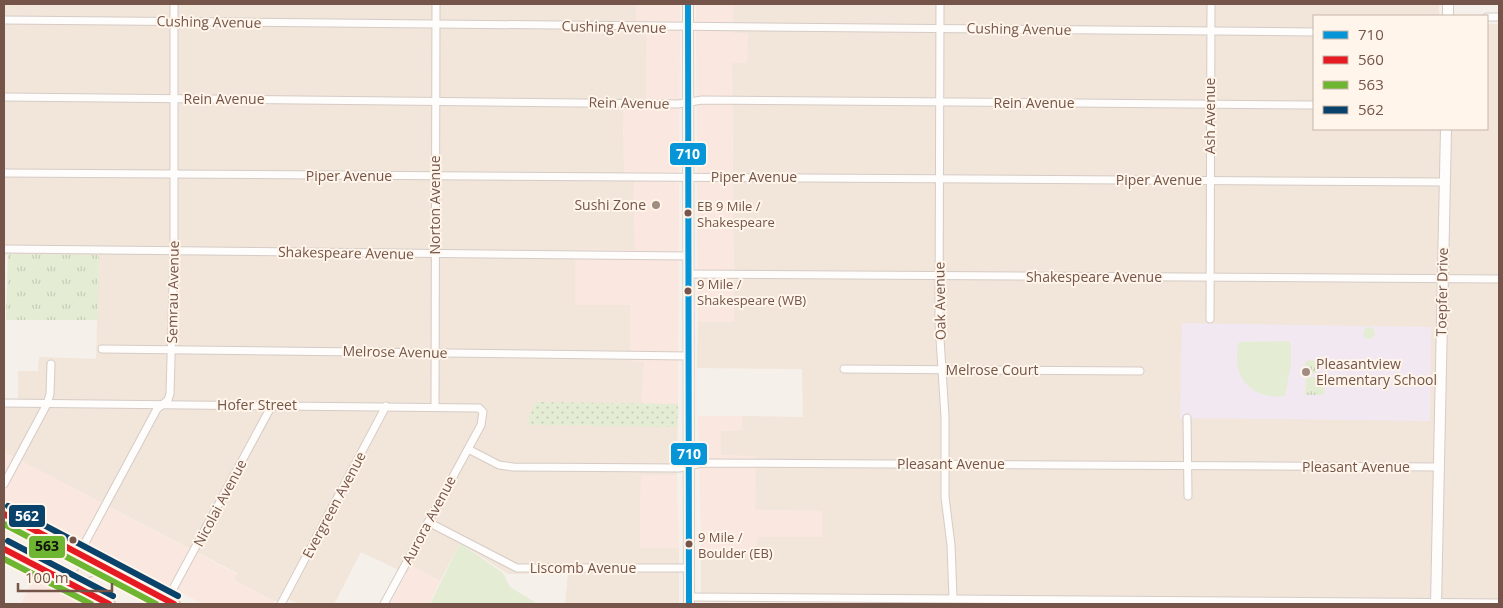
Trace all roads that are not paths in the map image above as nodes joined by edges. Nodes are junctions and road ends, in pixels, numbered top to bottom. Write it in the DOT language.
graph roads {
  1 [pos="174,4"];
  2 [pos="436,4"];
  3 [pos="688,4"];
  4 [pos="940,4"];
  5 [pos="1211,4"];
  6 [pos="4,20"];
  7 [pos="174,21"];
  8 [pos="436,25"];
  9 [pos="688,27"];
  10 [pos="940,28"];
  11 [pos="1211,31"];
  12 [pos="1313,32"];
  13 [pos="4,97"];
  14 [pos="174,99"];
  15 [pos="436,100"];
  16 [pos="688,102"];
  17 [pos="940,102"];
  18 [pos="1210,104"];
  19 [pos="1313,105"];
  20 [pos="1446,130"];
  21 [pos="4,173"];
  22 [pos="175,174"];
  23 [pos="435,177"];
  24 [pos="688,177"];
  25 [pos="940,178"];
  26 [pos="1210,180"];
  27 [pos="1444,182"];
  28 [pos="4,248"];
  29 [pos="174,251"];
  30 [pos="436,254"];
  31 [pos="688,256"];
  32 [pos="689,274"];
  33 [pos="939,276"];
  34 [pos="1210,277"];
  35 [pos="1443,278"];
  36 [pos="1499,279"];
  37 [pos="1210,319"];
  38 [pos="102,349"];
  39 [pos="172,350"];
  40 [pos="435,353"];
  41 [pos="689,356"];
  42 [pos="51,364"];
  43 [pos="844,369"];
  44 [pos="942,370"];
  45 [pos="1140,371"];
  46 [pos="4,403"];
  47 [pos="47,404"];
  48 [pos="161,405"];
  49 [pos="272,405"];
  50 [pos="386,406"];
  51 [pos="435,407"];
  52 [pos="1187,418"];
  53 [pos="475,435"];
  54 [pos="468,449"];
  55 [pos="946,464"];
  56 [pos="689,466"];
  57 [pos="1187,466"];
  58 [pos="1439,468"];
  59 [pos="4,484"];
  60 [pos="1188,496"];
  61 [pos="4,514"];
  62 [pos="428,522"];
  63 [pos="45,536"];
  64 [pos="4,549"];
  65 [pos="79,554"];
  66 [pos="21,558"];
  67 [pos="102,566"];
  68 [pos="689,568"];
  69 [pos="78,588"];
  70 [pos="953,598"];
  71 [pos="90,600"];
  72 [pos="689,600"];
  73 [pos="914,601"];
  74 [pos="171,602"];
  75 [pos="1204,602"];
  76 [pos="1436,603"];
  77 [pos="1499,603"];
  78 [pos="109,604"];
  79 [pos="281,604"];
  80 [pos="384,604"];
  1 -- 7 [label="street, Semrau Avenue"];
  2 -- 8 [label="street, Norton Avenue"];
  3 -- 9 [label="main road"];
  4 -- 10 [label="street, Oak Avenue"];
  5 -- 11 [label="street, Ash Avenue"];
  6 -- 7 [label="street, Cushing Avenue"];
  7 -- 8 [label="street, Cushing Avenue"];
  7 -- 14 [label="street, Semrau Avenue"];
  8 -- 9 [label="street, Cushing Avenue"];
  8 -- 15 [label="street, Norton Avenue"];
  9 -- 10 [label="street, Cushing Avenue"];
  9 -- 16 [label="main road"];
  10 -- 11 [label="street, Cushing Avenue"];
  10 -- 17 [label="street, Oak Avenue"];
  11 -- 12 [label="street, Cushing Avenue"];
  11 -- 18 [label="street, Ash Avenue"];
  13 -- 14 [label="street, Rein Avenue"];
  14 -- 15 [label="street, Rein Avenue"];
  14 -- 22 [label="street, Semrau Avenue"];
  15 -- 16 [label="street, Rein Avenue"];
  15 -- 23 [label="street, Norton Avenue"];
  16 -- 17 [label="street, Rein Avenue"];
  16 -- 24 [label="main road"];
  17 -- 18 [label="street, Rein Avenue"];
  17 -- 25 [label="street, Oak Avenue"];
  18 -- 19 [label="street, Rein Avenue"];
  18 -- 26 [label="street, Ash Avenue"];
  20 -- 27 [label="main road, Toepfer Drive"];
  21 -- 22 [label="street, Piper Avenue"];
  22 -- 23 [label="street, Piper Avenue"];
  22 -- 29 [label="street, Semrau Avenue"];
  23 -- 24 [label="street, Piper Avenue"];
  23 -- 30 [label="street, Norton Avenue"];
  24 -- 25 [label="street, Piper Avenue"];
  24 -- 31 [label="main road"];
  25 -- 26 [label="street, Piper Avenue"];
  25 -- 33 [label="street, Oak Avenue"];
  26 -- 27 [label="street, Piper Avenue"];
  26 -- 34 [label="street, Ash Avenue"];
  27 -- 35 [label="main road, Toepfer Drive"];
  28 -- 29 [label="street, Shakespeare Avenue"];
  29 -- 30 [label="street, Shakespeare Avenue"];
  29 -- 39 [label="street, Semrau Avenue"];
  30 -- 31 [label="street, Shakespeare Avenue"];
  30 -- 40 [label="street, Norton Avenue"];
  31 -- 32 [label="main road"];
  32 -- 33 [label="street, Shakespeare Avenue"];
  32 -- 41 [label="main road"];
  33 -- 34 [label="street, Shakespeare Avenue"];
  33 -- 44 [label="street, Oak Avenue"];
  34 -- 35 [label="street, Shakespeare Avenue"];
  34 -- 37 [label="street, Ash Avenue"];
  35 -- 36 [label="street, Shakespeare Avenue"];
  35 -- 58 [label="main road, Toepfer Drive"];
  38 -- 39 [label="street, Melrose Avenue"];
  39 -- 40 [label="street, Melrose Avenue"];
  39 -- 48 [label="street, Semrau Avenue"];
  40 -- 41 [label="street, Melrose Avenue"];
  40 -- 51 [label="street, Norton Avenue"];
  41 -- 56 [label="main road"];
  42 -- 47 [label="street"];
  43 -- 44 [label="street, Melrose Court"];
  44 -- 45 [label="street, Melrose Court"];
  44 -- 55 [label="street, Oak Avenue"];
  46 -- 47 [label="street, Hofer Street"];
  47 -- 48 [label="street, Hofer Street"];
  47 -- 59 [label="street"];
  48 -- 49 [label="street, Hofer Street"];
  48 -- 65 [label="street, Semrau Avenue"];
  49 -- 50 [label="street, Hofer Street"];
  49 -- 74 [label="street, Nicolai Avenue"];
  50 -- 51 [label="street, Hofer Street"];
  50 -- 79 [label="street, Evergreen Avenue"];
  51 -- 53 [label="street, Hofer Street"];
  52 -- 57 [label="street"];
  53 -- 54 [label="street, Aurora Avenue"];
  54 -- 56 [label="street, Pleasant Avenue"];
  54 -- 62 [label="street, Aurora Avenue"];
  55 -- 56 [label="street, Pleasant Avenue"];
  55 -- 57 [label="street, Pleasant Avenue"];
  55 -- 70 [label="street, Oak Avenue"];
  56 -- 68 [label="main road"];
  57 -- 58 [label="street, Pleasant Avenue"];
  57 -- 60 [label="street"];
  58 -- 76 [label="main road, Toepfer Drive"];
  61 -- 63 [label="main road"];
  62 -- 68 [label="street, Liscomb Avenue"];
  62 -- 80 [label="street, Aurora Avenue"];
  63 -- 65 [label="main road"];
  63 -- 66 [label="main road"];
  64 -- 66 [label="main road"];
  65 -- 67 [label="main road"];
  66 -- 69 [label="main road"];
  67 -- 69 [label="main road"];
  67 -- 74 [label="main road"];
  68 -- 72 [label="main road"];
  69 -- 71 [label="main road"];
  70 -- 73 [label="street"];
  70 -- 75 [label="street"];
  71 -- 78 [label="main road"];
  72 -- 73 [label="street"];
  75 -- 76 [label="street"];
  76 -- 77 [label="street"];
}
